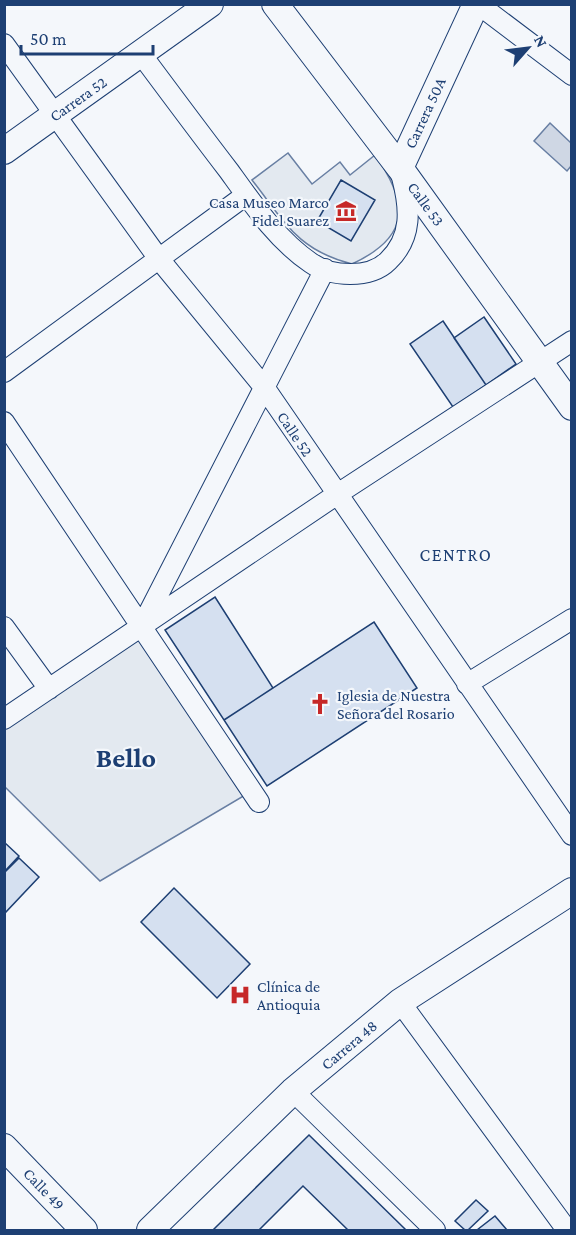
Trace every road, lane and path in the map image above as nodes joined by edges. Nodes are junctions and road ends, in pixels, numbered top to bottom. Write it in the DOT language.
graph roads {
  1 [pos="210,4"];
  2 [pos="275,4"];
  3 [pos="477,4"];
  4 [pos="4,44"];
  5 [pos="141,54"];
  6 [pos="572,75"];
  7 [pos="55,114"];
  8 [pos="4,151"];
  9 [pos="400,168"];
  10 [pos="246,195"];
  11 [pos="159,259"];
  12 [pos="325,269"];
  13 [pos="572,341"];
  14 [pos="540,362"];
  15 [pos="4,372"];
  16 [pos="264,387"];
  17 [pos="572,407"];
  18 [pos="4,422"];
  19 [pos="336,495"];
  20 [pos="572,619"];
  21 [pos="142,626"];
  22 [pos="4,627"];
  23 [pos="467,684"];
  24 [pos="49,689"];
  25 [pos="4,719"];
  26 [pos="259,802"];
  27 [pos="572,835"];
  28 [pos="572,891"];
  29 [pos="400,1002"];
  30 [pos="293,1091"];
  31 [pos="4,1147"];
  32 [pos="562,1225"];
  33 [pos="84,1230"];
  34 [pos="150,1230"];
  35 [pos="435,1230"];
  1 -- 5 [label="main road, Carrera 52"];
  2 -- 9 [label="main road, Calle 53"];
  3 -- 6 [label="street"];
  3 -- 9 [label="main road, Carrera 50A"];
  4 -- 7 [label="street, Calle 52"];
  5 -- 7 [label="main road, Carrera 52"];
  5 -- 10 [label="street"];
  7 -- 8 [label="main road, Carrera 52"];
  7 -- 11 [label="street, Calle 52"];
  9 -- 12 [label="street, Carrera 50A"];
  9 -- 14 [label="main road, Calle 53"];
  10 -- 11 [label="street"];
  10 -- 12 [label="street"];
  11 -- 15 [label="street"];
  11 -- 16 [label="street, Calle 52"];
  12 -- 16 [label="street"];
  13 -- 14 [label="street"];
  14 -- 17 [label="main road, Calle 53"];
  14 -- 19 [label="street"];
  16 -- 19 [label="street, Calle 52"];
  16 -- 21 [label="street"];
  18 -- 21 [label="street"];
  19 -- 21 [label="street"];
  19 -- 23 [label="street, Calle 52"];
  20 -- 23 [label="street"];
  21 -- 24 [label="street"];
  21 -- 26 [label="street"];
  22 -- 24 [label="street"];
  23 -- 27 [label="street, Calle 52"];
  24 -- 25 [label="street"];
  28 -- 29 [label="main road, Carrera 48"];
  29 -- 30 [label="main road, Carrera 48"];
  29 -- 32 [label="street"];
  30 -- 34 [label="main road, Carrera 48"];
  30 -- 35 [label="street"];
  31 -- 33 [label="main road, Calle 49"];
}
